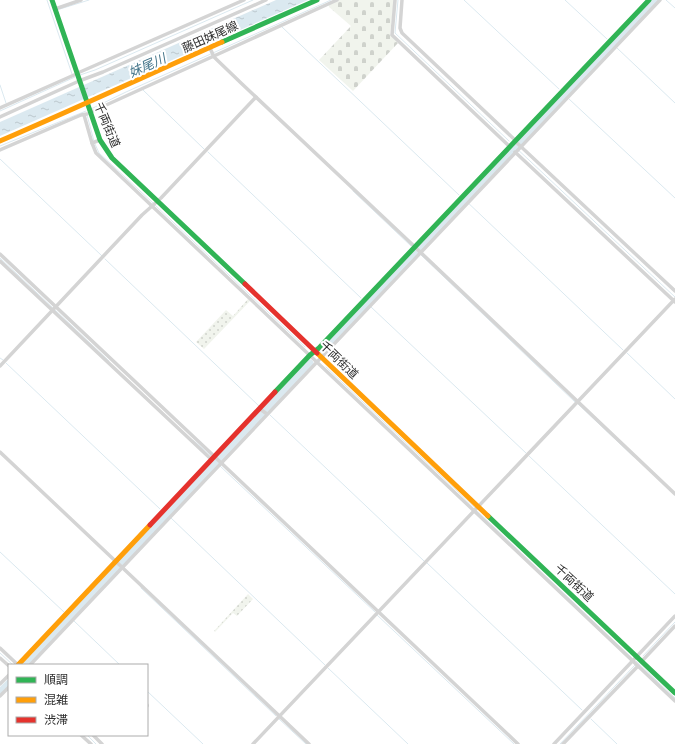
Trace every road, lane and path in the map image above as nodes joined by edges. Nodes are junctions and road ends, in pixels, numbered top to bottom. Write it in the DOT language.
graph roads {
  1 [pos="52,0"];
  2 [pos="81,0"];
  3 [pos="244,0"];
  4 [pos="266,0"];
  5 [pos="318,0"];
  6 [pos="337,0"];
  7 [pos="395,0"];
  8 [pos="402,0"];
  9 [pos="649,0"];
  10 [pos="660,0"];
  11 [pos="55,9"];
  12 [pos="160,42"];
  13 [pos="212,53"];
  14 [pos="432,68"];
  15 [pos="80,72"];
  16 [pos="74,75"];
  17 [pos="79,82"];
  18 [pos="566,93"];
  19 [pos="256,98"];
  20 [pos="86,102"];
  21 [pos="0,108"];
  22 [pos="92,111"];
  23 [pos="0,117"];
  24 [pos="0,141"];
  25 [pos="95,142"];
  26 [pos="509,146"];
  27 [pos="518,146"];
  28 [pos="0,150"];
  29 [pos="467,199"];
  30 [pos="154,203"];
  31 [pos="417,249"];
  32 [pos="0,254"];
  33 [pos="0,261"];
  34 [pos="675,291"];
  35 [pos="368,301"];
  36 [pos="674,301"];
  37 [pos="54,308"];
  38 [pos="315,351"];
  39 [pos="310,355"];
  40 [pos="321,356"];
  41 [pos="317,361"];
  42 [pos="0,366"];
  43 [pos="578,402"];
  44 [pos="264,412"];
  45 [pos="0,452"];
  46 [pos="218,461"];
  47 [pos="675,494"];
  48 [pos="476,509"];
  49 [pos="169,514"];
  50 [pos="120,566"];
  51 [pos="377,613"];
  52 [pos="71,616"];
  53 [pos="675,616"];
  54 [pos="675,626"];
  55 [pos="0,648"];
  56 [pos="0,658"];
  57 [pos="635,659"];
  58 [pos="17,664"];
  59 [pos="19,664"];
  60 [pos="31,664"];
  61 [pos="640,664"];
  62 [pos="8,665"];
  63 [pos="8,676"];
  64 [pos="0,684"];
  65 [pos="8,688"];
  66 [pos="675,693"];
  67 [pos="0,696"];
  68 [pos="675,701"];
  69 [pos="588,713"];
  70 [pos="278,717"];
  71 [pos="83,736"];
  72 [pos="94,736"];
  73 [pos="91,744"];
  74 [pos="102,744"];
  75 [pos="253,744"];
  76 [pos="309,744"];
  77 [pos="518,744"];
  78 [pos="554,744"];
  79 [pos="563,744"];
  1 -- 11 [label="street, 千両街道"];
  2 -- 11 [label="street"];
  3 -- 12 [label="street"];
  4 -- 12 [label="street"];
  5 -- 13 [label="street, 藤田妹尾線"];
  6 -- 13 [label="street"];
  7 -- 14 [label="street"];
  8 -- 14 [label="street"];
  9 -- 18 [label="street"];
  10 -- 18 [label="street"];
  11 -- 17 [label="street, 千両街道"];
  12 -- 15 [label="street"];
  12 -- 17 [label="street"];
  13 -- 19 [label="street"];
  13 -- 20 [label="street, 藤田妹尾線"];
  13 -- 22 [label="street"];
  14 -- 26 [label="street"];
  14 -- 27 [label="street"];
  16 -- 21 [label="street"];
  17 -- 20 [label="street, 千両街道"];
  17 -- 23 [label="street"];
  18 -- 27 [label="street"];
  18 -- 27 [label="street"];
  19 -- 30 [label="street"];
  19 -- 31 [label="street"];
  20 -- 24 [label="street, 藤田妹尾線"];
  20 -- 25 [label="street, 千両街道"];
  25 -- 28 [label="street"];
  25 -- 30 [label="street, 千両街道"];
  25 -- 30 [label="street"];
  26 -- 27 [label="street"];
  26 -- 29 [label="street"];
  27 -- 29 [label="street"];
  27 -- 34 [label="street"];
  27 -- 36 [label="street"];
  29 -- 31 [label="street"];
  29 -- 31 [label="street"];
  30 -- 37 [label="street"];
  30 -- 38 [label="street, 千両街道"];
  30 -- 39 [label="street"];
  31 -- 35 [label="street"];
  31 -- 35 [label="street"];
  31 -- 43 [label="street"];
  32 -- 37 [label="street"];
  33 -- 37 [label="street"];
  35 -- 38 [label="street"];
  35 -- 40 [label="street"];
  36 -- 43 [label="street"];
  37 -- 42 [label="street"];
  37 -- 46 [label="street"];
  38 -- 39 [label="street"];
  38 -- 40 [label="street, 千両街道"];
  39 -- 41 [label="street"];
  39 -- 44 [label="street"];
  40 -- 41 [label="street"];
  40 -- 48 [label="street, 千両街道"];
  41 -- 44 [label="street"];
  41 -- 48 [label="street"];
  43 -- 47 [label="street"];
  43 -- 48 [label="street"];
  44 -- 46 [label="street"];
  44 -- 46 [label="street"];
  45 -- 50 [label="street"];
  46 -- 49 [label="street"];
  46 -- 49 [label="street"];
  46 -- 51 [label="street"];
  48 -- 51 [label="street"];
  48 -- 57 [label="street, 千両街道"];
  49 -- 50 [label="street"];
  49 -- 50 [label="street"];
  50 -- 52 [label="street"];
  50 -- 52 [label="street"];
  50 -- 70 [label="street"];
  51 -- 70 [label="street"];
  51 -- 77 [label="street"];
  52 -- 59 [label="street"];
  52 -- 60 [label="street"];
  53 -- 57 [label="street"];
  54 -- 61 [label="street"];
  55 -- 58 [label="street"];
  56 -- 62 [label="street"];
  57 -- 61 [label="street, 千両街道"];
  57 -- 69 [label="street"];
  61 -- 66 [label="street, 千両街道"];
  61 -- 68 [label="street"];
  61 -- 69 [label="street"];
  63 -- 64 [label="street"];
  65 -- 67 [label="street"];
  69 -- 78 [label="street"];
  69 -- 79 [label="street"];
  70 -- 75 [label="street"];
  70 -- 76 [label="street"];
  71 -- 73 [label="street"];
  72 -- 74 [label="street"];
}
